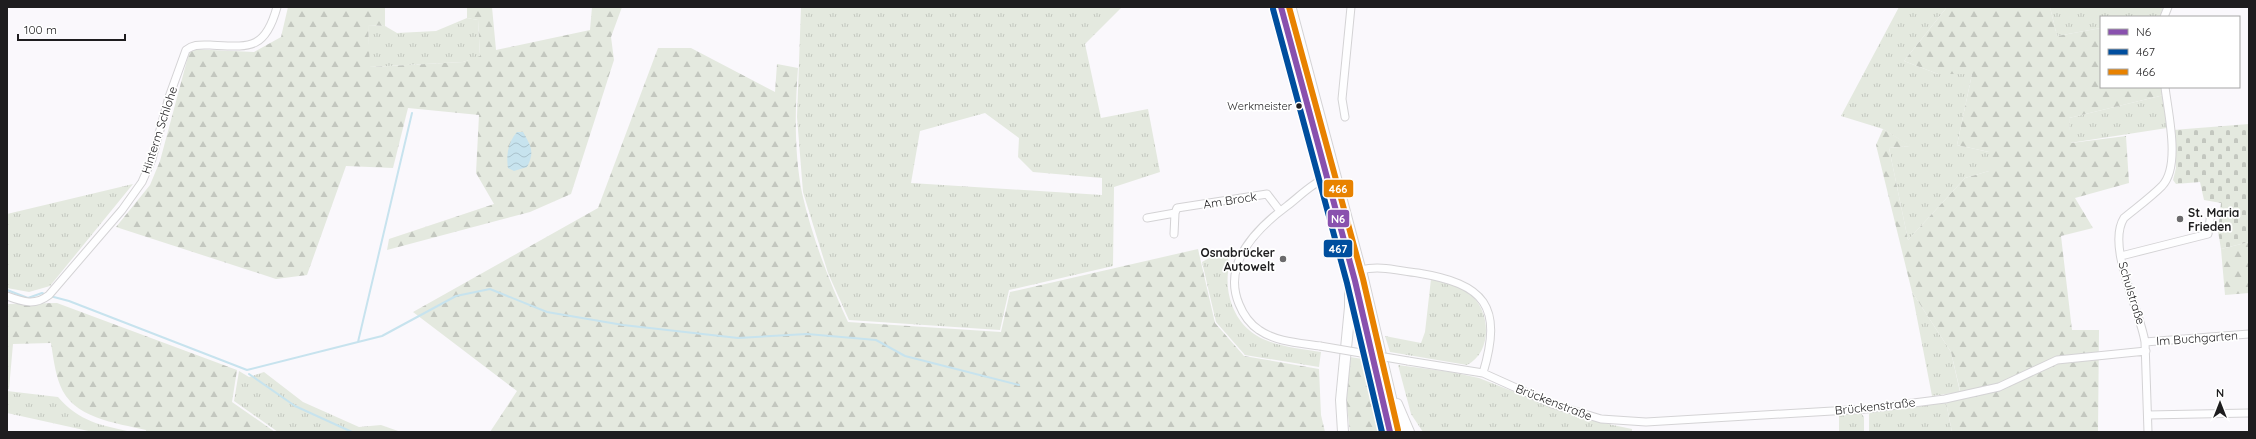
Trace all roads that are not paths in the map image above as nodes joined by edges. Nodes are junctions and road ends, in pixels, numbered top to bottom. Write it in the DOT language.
graph roads {
  1 [pos="277,7"];
  2 [pos="1281,7"];
  3 [pos="1291,7"];
  4 [pos="1351,7"];
  5 [pos="2165,88"];
  6 [pos="1345,117"];
  7 [pos="1326,178"];
  8 [pos="1280,211"];
  9 [pos="1175,213"];
  10 [pos="2211,213"];
  11 [pos="1147,218"];
  12 [pos="1174,234"];
  13 [pos="1344,243"];
  14 [pos="2121,256"];
  15 [pos="1361,270"];
  16 [pos="7,296"];
  17 [pos="2249,334"];
  18 [pos="2145,342"];
  19 [pos="2146,351"];
  20 [pos="1483,373"];
  21 [pos="1389,384"];
  22 [pos="2249,413"];
  23 [pos="2148,415"];
  24 [pos="1343,432"];
  25 [pos="1390,432"];
  26 [pos="1399,432"];
  27 [pos="1409,432"];
  28 [pos="2148,432"];
  1 -- 16 [label="street, Hinterm Schlohe"];
  2 -- 7 [label="main road"];
  3 -- 15 [label="main road"];
  4 -- 6 [label="street"];
  5 -- 14 [label="street, Schulstraße"];
  7 -- 8 [label="street, Brückenstraße"];
  7 -- 13 [label="highway"];
  8 -- 9 [label="street, Am Brock"];
  8 -- 20 [label="street, Brückenstraße, bridge"];
  9 -- 11 [label="street, Am Brock"];
  9 -- 12 [label="street"];
  10 -- 14 [label="street"];
  13 -- 24 [label="highway"];
  13 -- 25 [label="highway"];
  14 -- 18 [label="street, Schulstraße"];
  15 -- 20 [label="street"];
  15 -- 21 [label="highway"];
  17 -- 18 [label="street, Im Buchgarten"];
  18 -- 19 [label="street, Schulstraße"];
  19 -- 20 [label="street, Brückenstraße"];
  19 -- 23 [label="street, Schulstraße"];
  21 -- 26 [label="highway"];
  21 -- 27 [label="highway"];
  22 -- 23 [label="street"];
  23 -- 28 [label="street, Schulstraße"];
}
